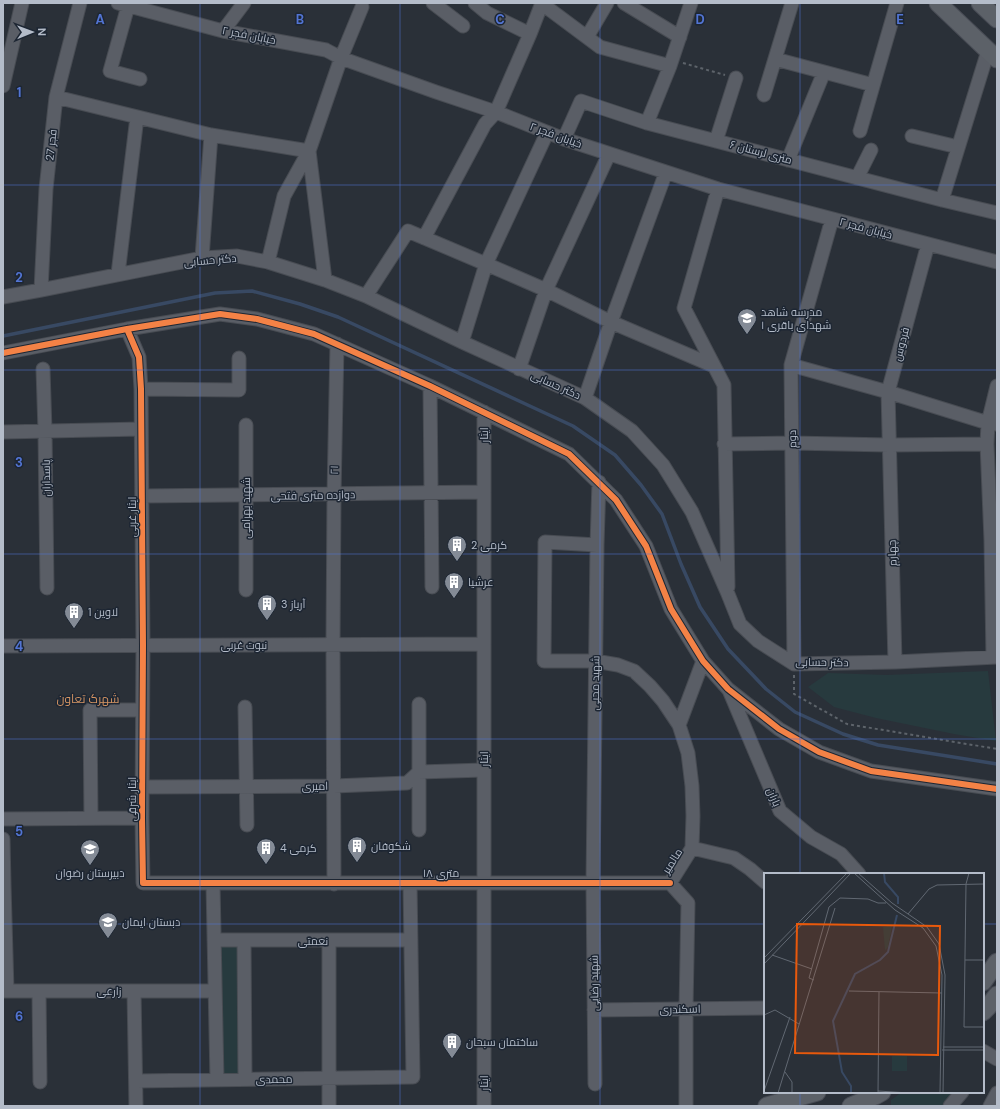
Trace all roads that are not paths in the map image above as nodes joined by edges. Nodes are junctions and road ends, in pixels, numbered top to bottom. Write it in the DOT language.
graph roads {
  1 [pos="22,3"];
  2 [pos="80,3"];
  3 [pos="244,3"];
  4 [pos="433,3"];
  5 [pos="475,3"];
  6 [pos="542,3"];
  7 [pos="607,3"];
  8 [pos="624,3"];
  9 [pos="691,3"];
  10 [pos="792,3"];
  11 [pos="897,3"];
  12 [pos="938,3"];
  13 [pos="980,3"];
  14 [pos="123,4"];
  15 [pos="362,7"];
  16 [pos="997,19"];
  17 [pos="463,26"];
  18 [pos="223,31"];
  19 [pos="530,34"];
  20 [pos="587,37"];
  21 [pos="680,37"];
  22 [pos="993,55"];
  23 [pos="341,58"];
  24 [pos="775,59"];
  25 [pos="671,63"];
  26 [pos="824,72"];
  27 [pos="736,78"];
  28 [pos="140,79"];
  29 [pos="3,86"];
  30 [pos="873,86"];
  31 [pos="764,95"];
  32 [pos="56,97"];
  33 [pos="496,112"];
  34 [pos="137,116"];
  35 [pos="647,122"];
  36 [pos="860,131"];
  37 [pos="547,133"];
  38 [pos="211,135"];
  39 [pos="912,136"];
  40 [pos="564,139"];
  41 [pos="716,141"];
  42 [pos="958,147"];
  43 [pos="871,150"];
  44 [pos="309,152"];
  45 [pos="609,154"];
  46 [pos="788,160"];
  47 [pos="666,172"];
  48 [pos="857,178"];
  49 [pos="718,189"];
  50 [pos="942,200"];
  51 [pos="997,213"];
  52 [pos="832,219"];
  53 [pos="424,238"];
  54 [pos="928,244"];
  55 [pos="202,258"];
  56 [pos="268,262"];
  57 [pos="997,262"];
  58 [pos="486,264"];
  59 [pos="118,274"];
  60 [pos="325,280"];
  61 [pos="41,290"];
  62 [pos="546,290"];
  63 [pos="366,296"];
  64 [pos="3,297"];
  65 [pos="611,322"];
  66 [pos="127,329"];
  67 [pos="462,342"];
  68 [pos="337,344"];
  69 [pos="3,353"];
  70 [pos="239,358"];
  71 [pos="791,365"];
  72 [pos="714,366"];
  73 [pos="42,369"];
  74 [pos="519,369"];
  75 [pos="430,386"];
  76 [pos="997,386"];
  77 [pos="141,390"];
  78 [pos="888,392"];
  79 [pos="584,398"];
  80 [pos="484,412"];
  81 [pos="992,423"];
  82 [pos="246,425"];
  83 [pos="141,429"];
  84 [pos="45,431"];
  85 [pos="3,432"];
  86 [pos="792,443"];
  87 [pos="724,444"];
  88 [pos="987,444"];
  89 [pos="889,445"];
  90 [pos="599,482"];
  91 [pos="484,492"];
  92 [pos="431,493"];
  93 [pos="246,495"];
  94 [pos="334,495"];
  95 [pos="142,496"];
  96 [pos="994,540"];
  97 [pos="597,545"];
  98 [pos="432,587"];
  99 [pos="46,588"];
  100 [pos="246,590"];
  101 [pos="728,594"];
  102 [pos="484,644"];
  103 [pos="143,645"];
  104 [pos="333,645"];
  105 [pos="3,646"];
  106 [pos="995,657"];
  107 [pos="595,661"];
  108 [pos="703,661"];
  109 [pos="895,662"];
  110 [pos="794,664"];
  111 [pos="728,689"];
  112 [pos="418,704"];
  113 [pos="245,707"];
  114 [pos="142,710"];
  115 [pos="679,725"];
  116 [pos="484,770"];
  117 [pos="419,772"];
  118 [pos="142,786"];
  119 [pos="334,786"];
  120 [pos="246,787"];
  121 [pos="997,789"];
  122 [pos="91,818"];
  123 [pos="142,818"];
  124 [pos="3,819"];
  125 [pos="247,825"];
  126 [pos="419,830"];
  127 [pos="3,839"];
  128 [pos="692,848"];
  129 [pos="858,873"];
  130 [pos="764,881"];
  131 [pos="410,883"];
  132 [pos="484,883"];
  133 [pos="593,883"];
  134 [pos="670,883"];
  135 [pos="213,884"];
  136 [pos="334,884"];
  137 [pos="4,885"];
  138 [pos="214,940"];
  139 [pos="411,940"];
  140 [pos="244,941"];
  141 [pos="329,941"];
  142 [pos="997,962"];
  143 [pos="984,981"];
  144 [pos="5,991"];
  145 [pos="39,991"];
  146 [pos="134,991"];
  147 [pos="215,991"];
  148 [pos="997,995"];
  149 [pos="764,1008"];
  150 [pos="686,1009"];
  151 [pos="594,1010"];
  152 [pos="984,1011"];
  153 [pos="984,1051"];
  154 [pos="997,1059"];
  155 [pos="329,1078"];
  156 [pos="245,1079"];
  157 [pos="136,1080"];
  158 [pos="217,1080"];
  159 [pos="40,1082"];
  160 [pos="595,1084"];
  161 [pos="814,1093"];
  162 [pos="962,1093"];
  163 [pos="997,1093"];
  164 [pos="877,1097"];
  165 [pos="136,1106"];
  166 [pos="329,1106"];
  167 [pos="484,1106"];
  168 [pos="686,1106"];
  169 [pos="767,1106"];
  170 [pos="850,1106"];
  171 [pos="950,1106"];
  172 [pos="990,1106"];
  1 -- 29 [label="street"];
  2 -- 32 [label="street, فجر 27"];
  3 -- 18 [label="street"];
  4 -- 17 [label="street"];
  5 -- 19 [label="street"];
  6 -- 19 [label="street"];
  6 -- 20 [label="street"];
  7 -- 20 [label="street"];
  8 -- 21 [label="street"];
  9 -- 21 [label="street"];
  10 -- 24 [label="street"];
  11 -- 30 [label="street"];
  12 -- 22 [label="main road"];
  13 -- 16 [label="main road"];
  14 -- 18 [label="street, خیابان فجر ۲"];
  14 -- 28 [label="street"];
  15 -- 23 [label="street"];
  18 -- 23 [label="street, خیابان فجر ۲"];
  19 -- 33 [label="street"];
  20 -- 25 [label="street"];
  21 -- 25 [label="street"];
  22 -- 42 [label="street"];
  23 -- 33 [label="street, خیابان فجر ۲"];
  23 -- 44 [label="street"];
  24 -- 26 [label="street"];
  24 -- 31 [label="street"];
  25 -- 35 [label="street"];
  26 -- 30 [label="street"];
  26 -- 46 [label="street"];
  27 -- 41 [label="street"];
  30 -- 36 [label="street"];
  32 -- 34 [label="street"];
  32 -- 61 [label="street, فجر 27"];
  33 -- 37 [label="street, خیابان فجر ۲"];
  33 -- 53 [label="street"];
  34 -- 38 [label="street"];
  34 -- 59 [label="street"];
  35 -- 40 [label="street, ۶ متری لرستان"];
  35 -- 41 [label="street, ۶ متری لرستان"];
  37 -- 40 [label="street, خیابان فجر ۲"];
  37 -- 58 [label="street"];
  38 -- 44 [label="street"];
  38 -- 55 [label="street"];
  39 -- 42 [label="street"];
  40 -- 45 [label="street, خیابان فجر ۲"];
  41 -- 46 [label="street, ۶ متری لرستان"];
  42 -- 50 [label="street"];
  43 -- 48 [label="street"];
  44 -- 56 [label="street"];
  44 -- 60 [label="street"];
  45 -- 47 [label="street, خیابان فجر ۲"];
  45 -- 62 [label="street"];
  46 -- 48 [label="street, ۶ متری لرستان"];
  47 -- 49 [label="street, خیابان فجر ۲"];
  47 -- 65 [label="street"];
  48 -- 50 [label="street, ۶ متری لرستان"];
  49 -- 52 [label="street, خیابان فجر ۲"];
  49 -- 72 [label="street"];
  50 -- 51 [label="street, ۶ متری لرستان"];
  52 -- 54 [label="street, خیابان فجر ۲"];
  52 -- 71 [label="street, دوم"];
  53 -- 58 [label="street"];
  53 -- 63 [label="street"];
  54 -- 57 [label="street, خیابان فجر ۲"];
  54 -- 78 [label="street, فردوس"];
  55 -- 56 [label="street, دکتر حسابی"];
  55 -- 59 [label="street, دکتر حسابی"];
  56 -- 60 [label="street, دکتر حسابی"];
  58 -- 62 [label="street"];
  58 -- 67 [label="street"];
  59 -- 61 [label="street, دکتر حسابی"];
  60 -- 63 [label="street, دکتر حسابی"];
  61 -- 64 [label="street, دکتر حسابی"];
  62 -- 65 [label="street"];
  62 -- 74 [label="street"];
  63 -- 67 [label="street, دکتر حسابی"];
  65 -- 72 [label="street"];
  65 -- 79 [label="street"];
  66 -- 68 [label="street"];
  66 -- 69 [label="street"];
  66 -- 77 [label="street, ایثار غربی"];
  67 -- 74 [label="street, دکتر حسابی"];
  68 -- 75 [label="street"];
  68 -- 94 [label="street, ۲۱"];
  70 -- 77 [label="street"];
  71 -- 78 [label="street"];
  71 -- 86 [label="street, دوم"];
  72 -- 87 [label="street"];
  73 -- 84 [label="street, پاسداران"];
  74 -- 79 [label="street, دکتر حسابی"];
  75 -- 80 [label="street"];
  75 -- 92 [label="street"];
  76 -- 81 [label="street"];
  77 -- 83 [label="street, ایثار غربی"];
  78 -- 81 [label="street"];
  78 -- 89 [label="street, فردوس"];
  79 -- 101 [label="street, دکتر حسابی"];
  80 -- 90 [label="street"];
  80 -- 91 [label="street, ایثار"];
  81 -- 88 [label="street"];
  82 -- 93 [label="street, شهید بهرامی"];
  83 -- 84 [label="street"];
  83 -- 95 [label="street, ایثار غربی"];
  84 -- 85 [label="street"];
  84 -- 99 [label="street, پاسداران"];
  86 -- 87 [label="street"];
  86 -- 89 [label="street"];
  86 -- 110 [label="street, دوم"];
  87 -- 101 [label="street"];
  88 -- 89 [label="street"];
  88 -- 96 [label="street"];
  89 -- 109 [label="street, چهارم"];
  90 -- 97 [label="street, شهید محبی"];
  90 -- 108 [label="street"];
  91 -- 92 [label="street, دوازده متری فتحی"];
  91 -- 102 [label="street, ایثار"];
  92 -- 94 [label="street, دوازده متری فتحی"];
  92 -- 98 [label="street"];
  93 -- 94 [label="street, دوازده متری فتحی"];
  93 -- 95 [label="street, دوازده متری فتحی"];
  93 -- 100 [label="street, شهید بهرامی"];
  94 -- 104 [label="street, ۲۱"];
  95 -- 103 [label="street, ایثار غربی"];
  96 -- 106 [label="street"];
  97 -- 107 [label="street, شهید محبی"];
  97 -- 107 [label="street, مالمیر"];
  101 -- 110 [label="street, دکتر حسابی"];
  102 -- 104 [label="street, نبوت غربی"];
  102 -- 116 [label="street, ایثار"];
  103 -- 104 [label="street, نبوت غربی"];
  103 -- 105 [label="street, نبوت غربی"];
  103 -- 114 [label="street, ایثار شرقی"];
  104 -- 119 [label="street, ۲۱"];
  106 -- 109 [label="street, دکتر حسابی"];
  107 -- 115 [label="street, مالمیر"];
  107 -- 133 [label="street, شهید محبی"];
  108 -- 111 [label="street"];
  108 -- 115 [label="street"];
  109 -- 110 [label="street, دکتر حسابی"];
  111 -- 121 [label="street"];
  111 -- 129 [label="street, باران"];
  112 -- 117 [label="street"];
  113 -- 120 [label="street"];
  114 -- 118 [label="street, ایثار شرقی"];
  114 -- 122 [label="street"];
  115 -- 128 [label="street, مالمیر"];
  116 -- 117 [label="street"];
  116 -- 132 [label="street, ایثار"];
  117 -- 119 [label="street, امیری"];
  117 -- 126 [label="street"];
  118 -- 120 [label="street, امیری"];
  118 -- 123 [label="street, ایثار شرقی"];
  119 -- 120 [label="street, امیری"];
  119 -- 136 [label="street, ۲۱"];
  120 -- 125 [label="street"];
  122 -- 123 [label="street"];
  122 -- 124 [label="street"];
  123 -- 135 [label="street, ایثار شرقی"];
  127 -- 137 [label="street"];
  128 -- 130 [label="street, مالمیر"];
  128 -- 134 [label="street, مالمیر"];
  131 -- 132 [label="street, ۱۸ متری"];
  131 -- 136 [label="street, ۱۸ متری"];
  131 -- 139 [label="street"];
  132 -- 133 [label="street, ۱۸ متری"];
  132 -- 167 [label="street, ایثار"];
  133 -- 134 [label="street, ۱۸ متری"];
  133 -- 151 [label="street, شهید رضایی"];
  134 -- 150 [label="street, مالمیر"];
  135 -- 136 [label="street, ۱۸ متری"];
  135 -- 138 [label="street"];
  137 -- 144 [label="street"];
  138 -- 140 [label="street, نعمتی"];
  138 -- 147 [label="street"];
  139 -- 141 [label="street, نعمتی"];
  139 -- 155 [label="street, محمدی"];
  140 -- 141 [label="street, نعمتی"];
  140 -- 156 [label="street"];
  141 -- 155 [label="street"];
  142 -- 143 [label="main road"];
  144 -- 145 [label="street, زارعی"];
  145 -- 146 [label="street, زارعی"];
  145 -- 159 [label="street"];
  146 -- 147 [label="street, زارعی"];
  146 -- 157 [label="street"];
  147 -- 158 [label="street"];
  148 -- 152 [label="main road"];
  149 -- 150 [label="street, اسکندری"];
  150 -- 151 [label="street, اسکندری"];
  150 -- 168 [label="street, مالمیر"];
  151 -- 160 [label="street, شهید رضایی"];
  153 -- 154 [label="street"];
  155 -- 156 [label="street, محمدی"];
  155 -- 166 [label="street"];
  156 -- 158 [label="street, محمدی"];
  157 -- 158 [label="street, محمدی"];
  157 -- 165 [label="street"];
  161 -- 169 [label="main road"];
  162 -- 171 [label="street"];
  163 -- 172 [label="street"];
  164 -- 170 [label="main road"];
}
